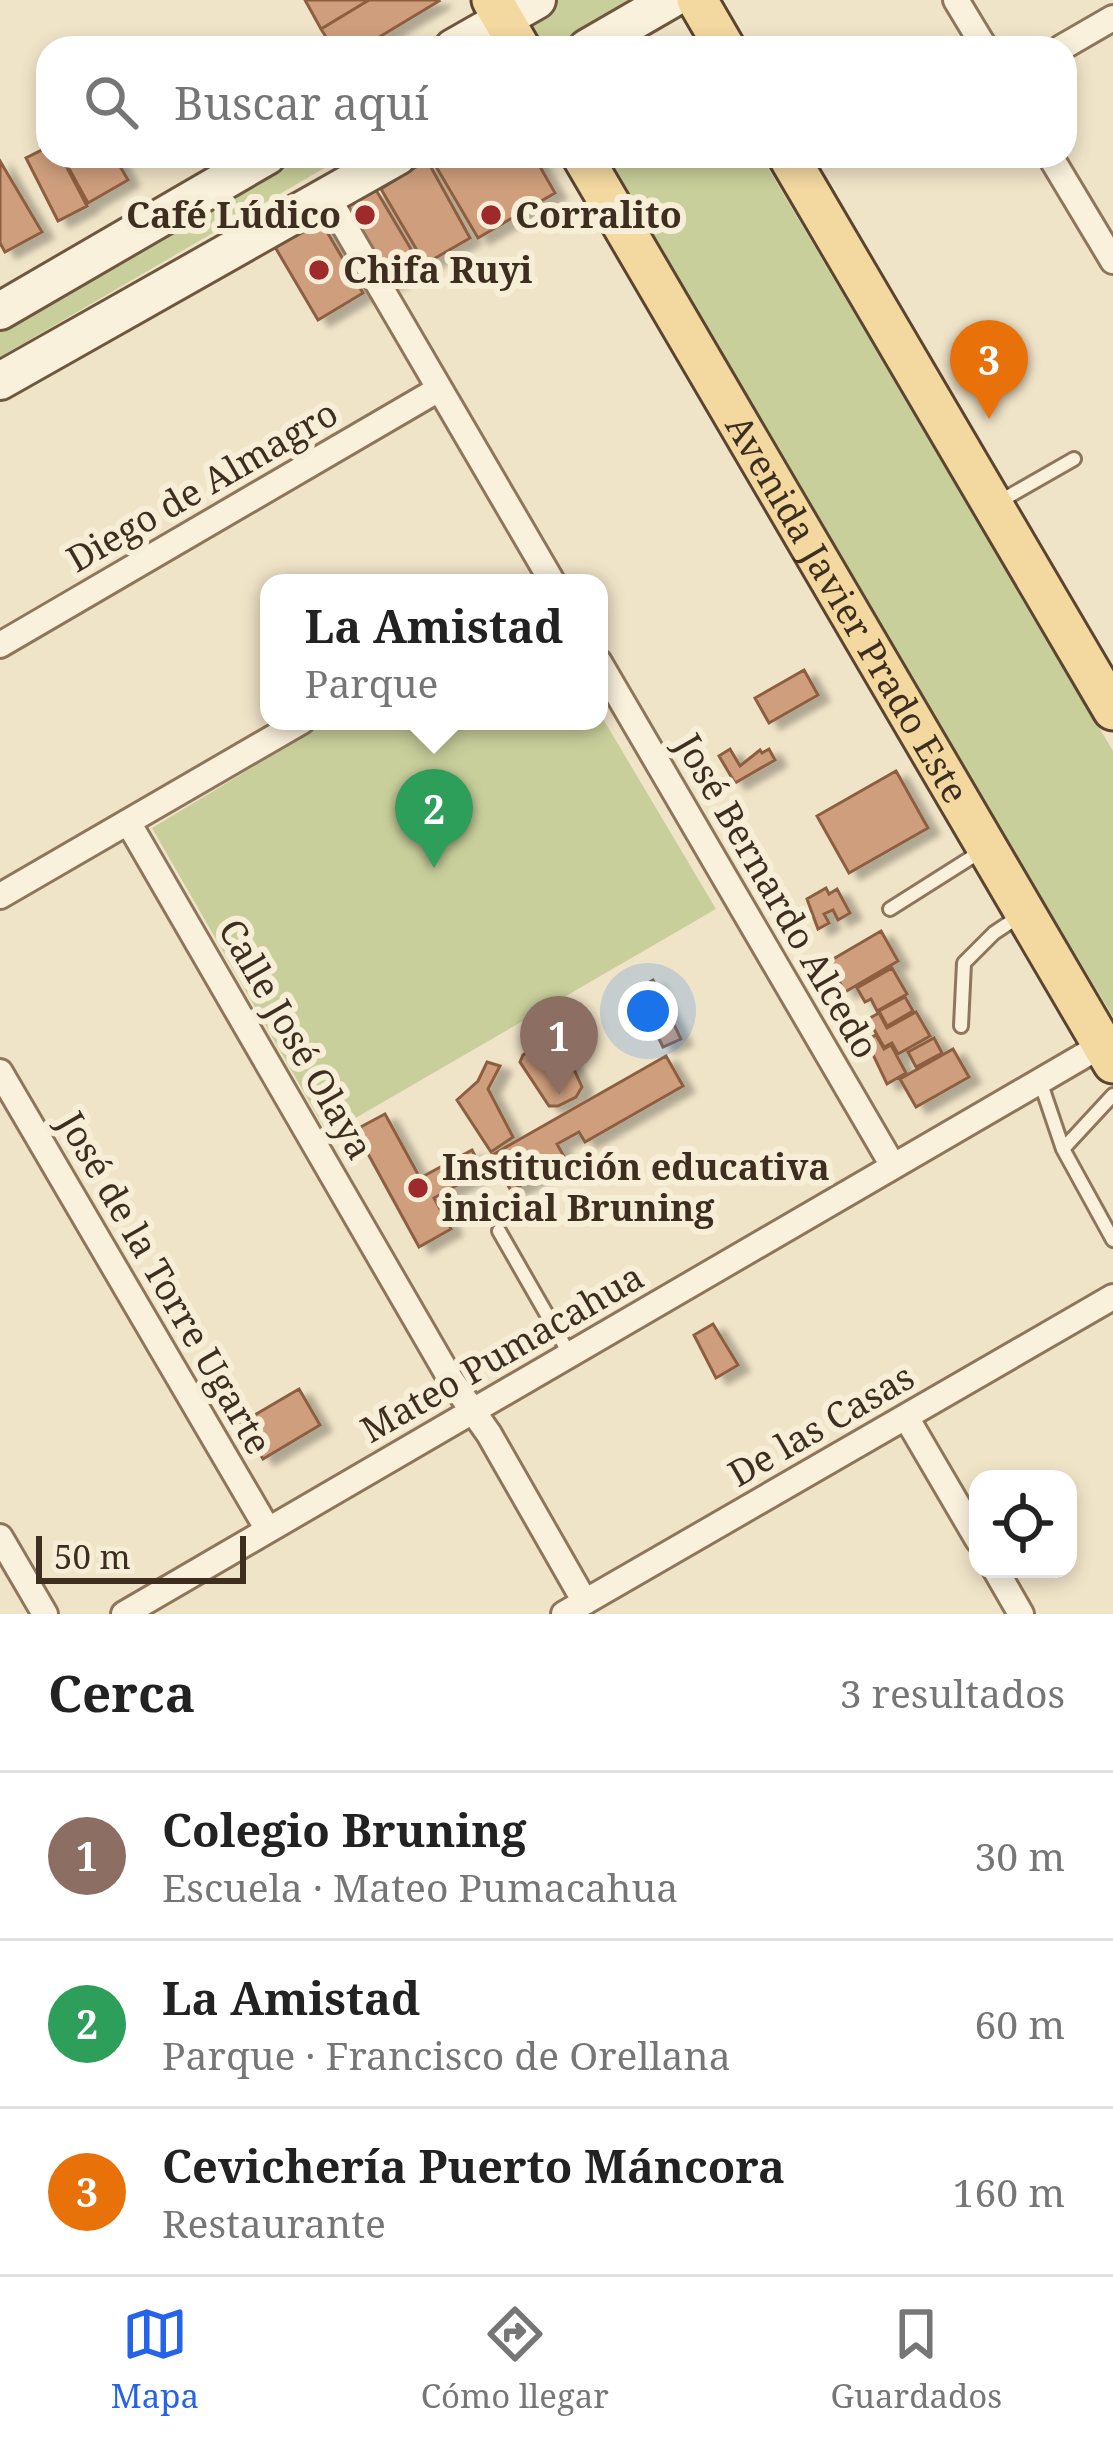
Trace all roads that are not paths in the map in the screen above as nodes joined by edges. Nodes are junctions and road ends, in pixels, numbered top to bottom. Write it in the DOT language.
graph roads {
  1 [pos="670,0"];
  2 [pos="697,0"];
  3 [pos="956,0"];
  4 [pos="513,16"];
  5 [pos="1113,18"];
  6 [pos="476,36"];
  7 [pos="608,36"];
  8 [pos="718,36"];
  9 [pos="978,36"];
  10 [pos="1077,39"];
  11 [pos="246,168"];
  12 [pos="377,168"];
  13 [pos="589,168"];
  14 [pos="795,168"];
  15 [pos="1057,168"];
  16 [pos="327,196"];
  17 [pos="1113,261"];
  18 [pos="0,311"];
  19 [pos="0,381"];
  20 [pos="439,389"];
  21 [pos="1074,459"];
  22 [pos="992,506"];
  23 [pos="543,574"];
  24 [pos="0,645"];
  25 [pos="608,677"];
  26 [pos="1113,710"];
  27 [pos="286,730"];
  28 [pos="128,822"];
  29 [pos="986,848"];
  30 [pos="0,896"];
  31 [pos="890,909"];
  32 [pos="1024,913"];
  33 [pos="961,1026"];
  34 [pos="1108,1054"];
  35 [pos="0,1072"];
  36 [pos="1040,1081"];
  37 [pos="1113,1095"];
  38 [pos="1063,1149"];
  39 [pos="893,1166"];
  40 [pos="1108,1221"];
  41 [pos="499,1232"];
  42 [pos="1113,1240"];
  43 [pos="1113,1297"];
  44 [pos="570,1354"];
  45 [pos="473,1411"];
  46 [pos="906,1417"];
  47 [pos="969,1525"];
  48 [pos="268,1530"];
  49 [pos="0,1537"];
  50 [pos="1000,1578"];
  51 [pos="575,1608"];
  52 [pos="45,1614"];
  53 [pos="124,1614"];
  54 [pos="1021,1614"];
  1 -- 7 [label="street"];
  2 -- 8 [label="main road"];
  3 -- 9 [label="street"];
  4 -- 6 [label="street"];
  5 -- 10 [label="street"];
  11 -- 18 [label="street"];
  12 -- 16 [label="street"];
  13 -- 29 [label="main road, Avenida Javier Prado Este"];
  14 -- 22 [label="main road"];
  15 -- 17 [label="street"];
  16 -- 19 [label="street"];
  16 -- 20 [label="street"];
  20 -- 23 [label="street"];
  20 -- 24 [label="street, Diego de Almagro"];
  21 -- 22 [label="lane"];
  22 -- 26 [label="main road"];
  25 -- 39 [label="street, José Bernardo Alcedo"];
  27 -- 28 [label="street"];
  28 -- 30 [label="street"];
  28 -- 45 [label="street, Calle José Olaya"];
  29 -- 31 [label="lane"];
  29 -- 32 [label="main road, Avenida Javier Prado Este"];
  32 -- 33 [label="lane"];
  32 -- 34 [label="main road, Avenida Javier Prado Este"];
  34 -- 36 [label="street, Mateo Pumacahua"];
  35 -- 48 [label="street, José de la Torre Ugarte"];
  36 -- 38 [label="lane"];
  36 -- 39 [label="street, Mateo Pumacahua"];
  37 -- 38 [label="lane"];
  38 -- 40 [label="lane"];
  39 -- 44 [label="street, Mateo Pumacahua"];
  40 -- 42 [label="lane"];
  41 -- 44 [label="lane"];
  43 -- 46 [label="street, De las Casas"];
  44 -- 45 [label="street, Mateo Pumacahua"];
  45 -- 48 [label="street, Mateo Pumacahua"];
  45 -- 51 [label="street, Calle José Olaya"];
  46 -- 47 [label="street"];
  46 -- 51 [label="street, De las Casas"];
  48 -- 53 [label="street, Mateo Pumacahua"];
  49 -- 52 [label="street"];
  50 -- 54 [label="street"];
}
